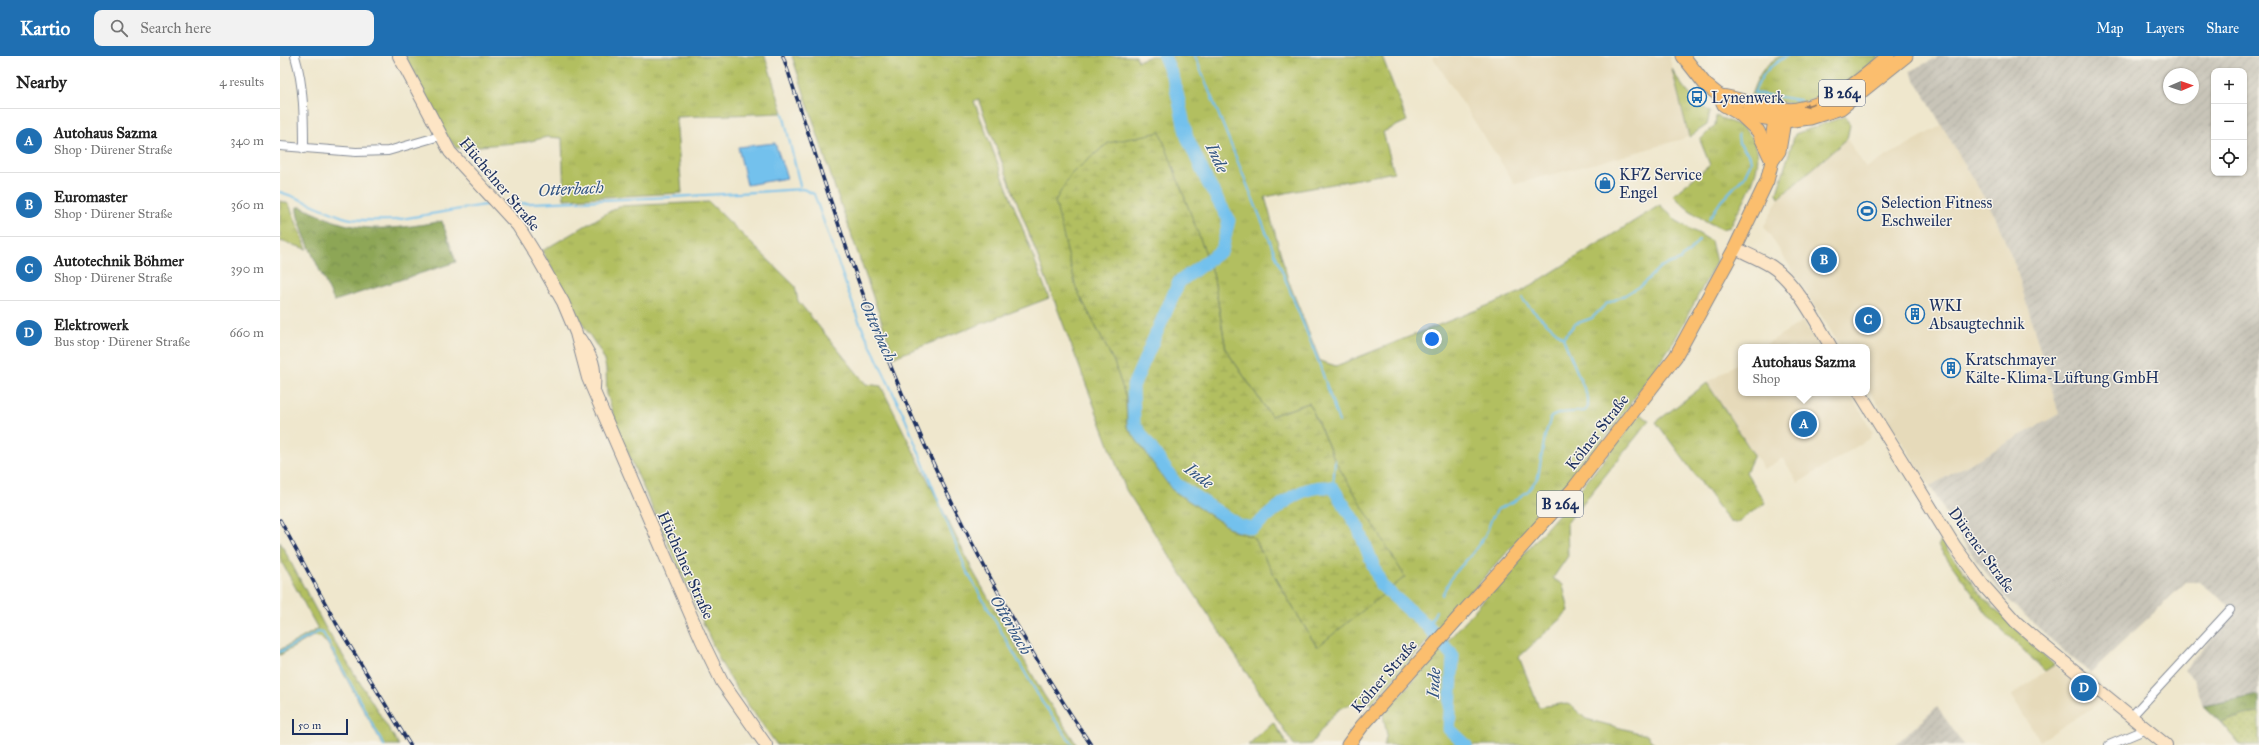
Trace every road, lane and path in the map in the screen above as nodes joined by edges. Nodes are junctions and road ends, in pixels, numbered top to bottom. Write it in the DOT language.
graph roads {
  1 [pos="295,56"];
  2 [pos="399,56"];
  3 [pos="1683,56"];
  4 [pos="1888,56"];
  5 [pos="1906,56"];
  6 [pos="1720,96"];
  7 [pos="1740,114"];
  8 [pos="1781,115"];
  9 [pos="440,136"];
  10 [pos="280,146"];
  11 [pos="304,149"];
  12 [pos="1772,160"];
  13 [pos="1735,248"];
  14 [pos="1829,344"];
  15 [pos="1862,396"];
  16 [pos="2230,610"];
  17 [pos="2131,717"];
  18 [pos="2147,729"];
  19 [pos="766,745"];
  20 [pos="1348,745"];
  21 [pos="2109,745"];
  22 [pos="2166,745"];
  1 -- 11 [label="street"];
  2 -- 9 [label="street, Hüchelner Straße"];
  3 -- 6 [label="main road"];
  4 -- 8 [label="main road, B 264, one-way"];
  5 -- 8 [label="main road, B 264"];
  6 -- 7 [label="main road"];
  6 -- 8 [label="main road"];
  7 -- 8 [label="main road"];
  7 -- 12 [label="main road"];
  8 -- 12 [label="main road, B 264"];
  9 -- 11 [label="street"];
  9 -- 19 [label="street, Hüchelner Straße"];
  10 -- 11 [label="street"];
  12 -- 13 [label="main road, B 264"];
  13 -- 14 [label="street"];
  13 -- 20 [label="main road, Kölner Straße / B 264"];
  15 -- 17 [label="street, Dürener Straße"];
  16 -- 17 [label="street"];
  17 -- 18 [label="street, Dürener Straße"];
  18 -- 21 [label="street"];
  18 -- 22 [label="street, Dürener Straße"];
}
